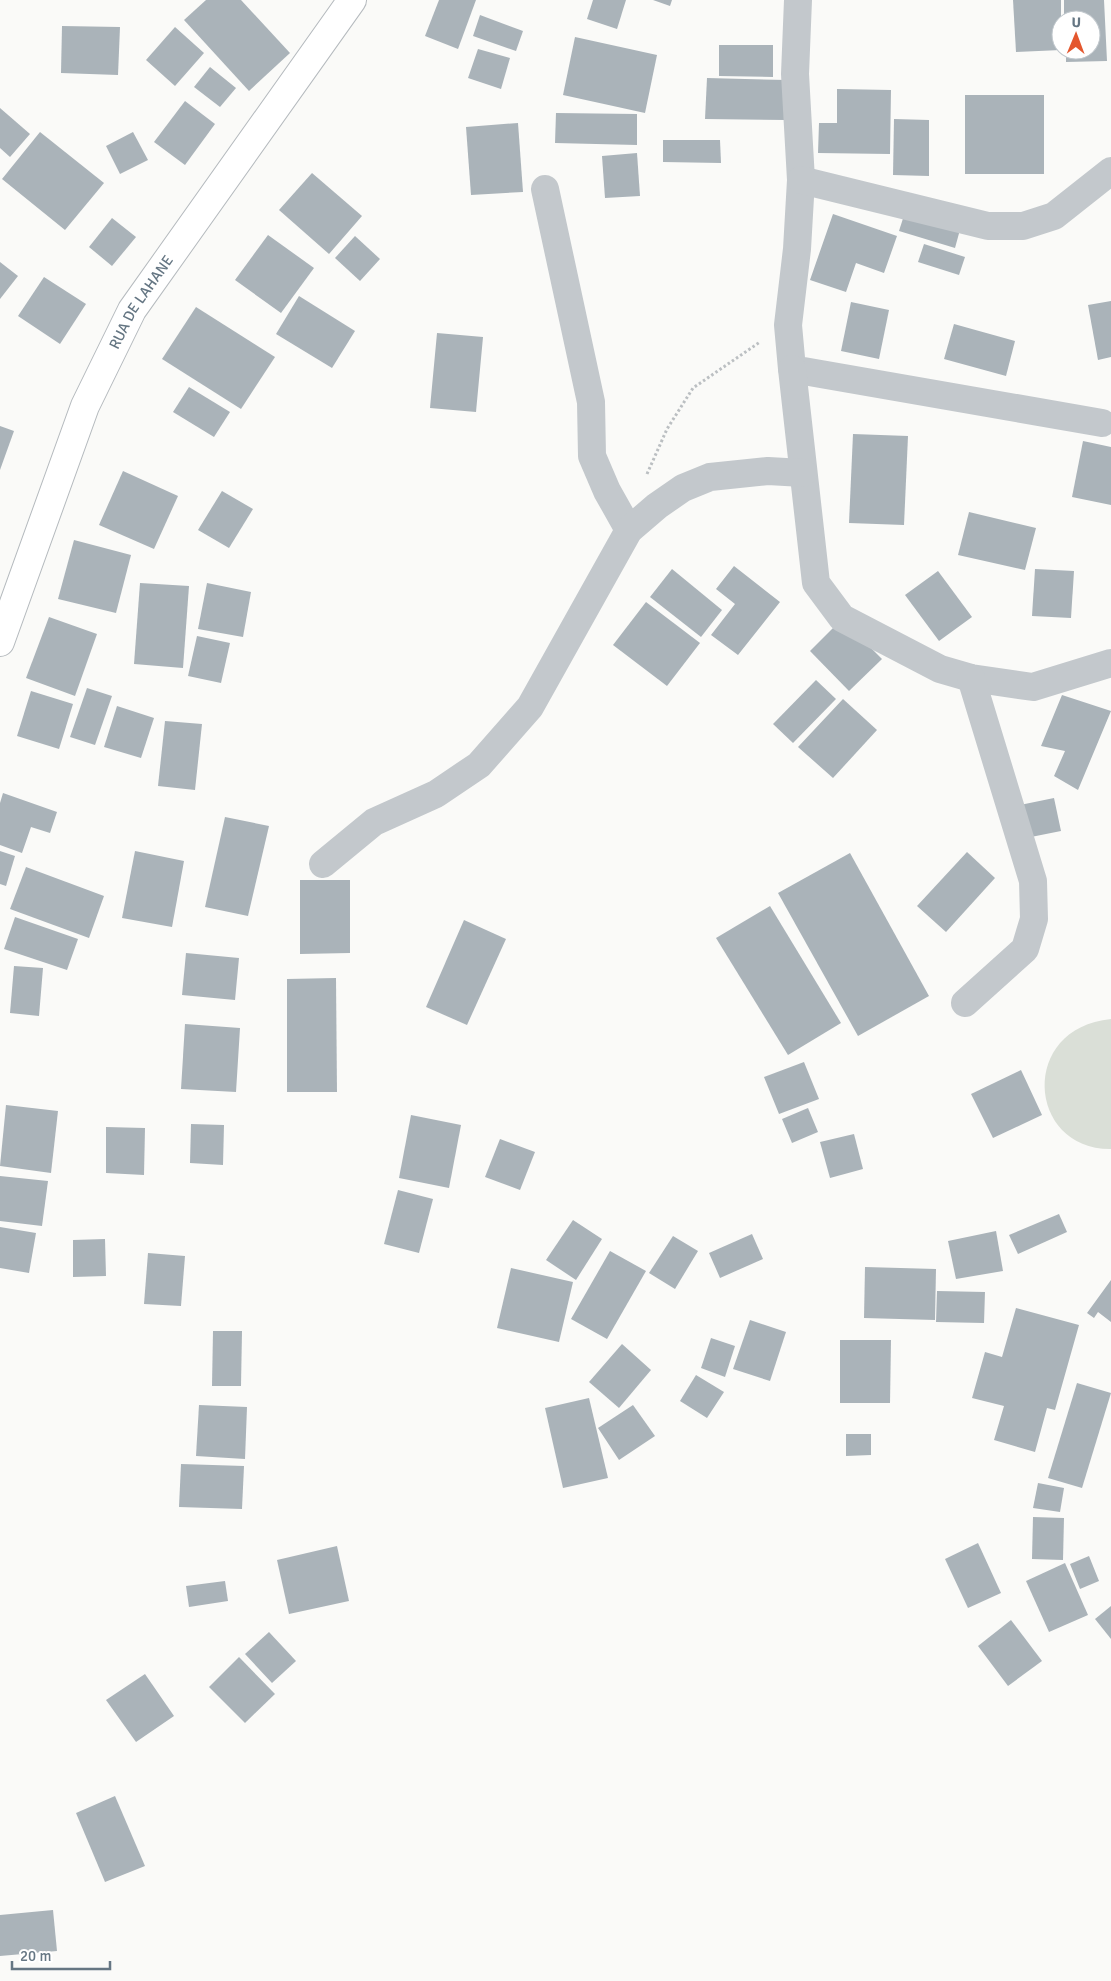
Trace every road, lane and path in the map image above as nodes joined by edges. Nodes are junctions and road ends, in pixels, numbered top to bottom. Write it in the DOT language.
graph roads {
  1 [pos="352,0"];
  2 [pos="798,0"];
  3 [pos="1111,172"];
  4 [pos="802,180"];
  5 [pos="545,189"];
  6 [pos="788,325"];
  7 [pos="792,369"];
  8 [pos="1102,423"];
  9 [pos="803,473"];
  10 [pos="644,482"];
  11 [pos="629,530"];
  12 [pos="0,642"];
  13 [pos="1111,663"];
  14 [pos="970,678"];
  15 [pos="323,864"];
  16 [pos="965,1003"];
  1 -- 12 [label="main road, RUA DE LAHANE"];
  2 -- 4 [label="street"];
  3 -- 4 [label="street"];
  4 -- 6 [label="street"];
  5 -- 11 [label="street"];
  6 -- 7 [label="street"];
  6 -- 10 [label="path"];
  7 -- 8 [label="street"];
  7 -- 9 [label="street"];
  9 -- 11 [label="street"];
  9 -- 14 [label="street"];
  11 -- 15 [label="street"];
  13 -- 14 [label="street"];
  14 -- 16 [label="street"];
}
